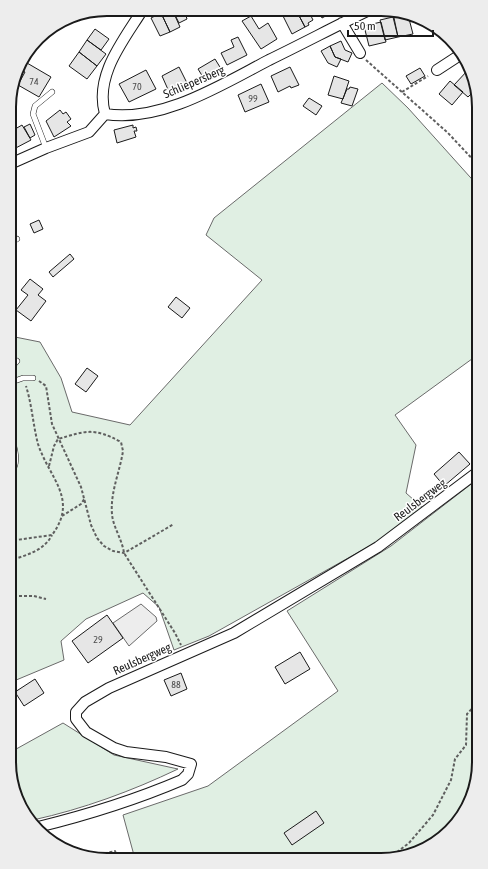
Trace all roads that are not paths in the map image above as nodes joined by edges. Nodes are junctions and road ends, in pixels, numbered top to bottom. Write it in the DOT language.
graph roads {
  1 [pos="139,16"];
  2 [pos="357,16"];
  3 [pos="342,23"];
  4 [pos="360,53"];
  5 [pos="457,57"];
  6 [pos="437,70"];
  7 [pos="52,92"];
  8 [pos="105,114"];
  9 [pos="46,148"];
  10 [pos="16,161"];
  11 [pos="33,378"];
  12 [pos="16,381"];
  13 [pos="472,476"];
  14 [pos="43,826"];
  1 -- 8 [label="street"];
  2 -- 3 [label="street, Schliepersberg"];
  3 -- 4 [label="street"];
  3 -- 8 [label="street, Schliepersberg"];
  5 -- 6 [label="street"];
  7 -- 9 [label="lane"];
  8 -- 9 [label="street"];
  9 -- 10 [label="street"];
  11 -- 12 [label="lane"];
  13 -- 14 [label="street, Reulsbergweg"];
}
